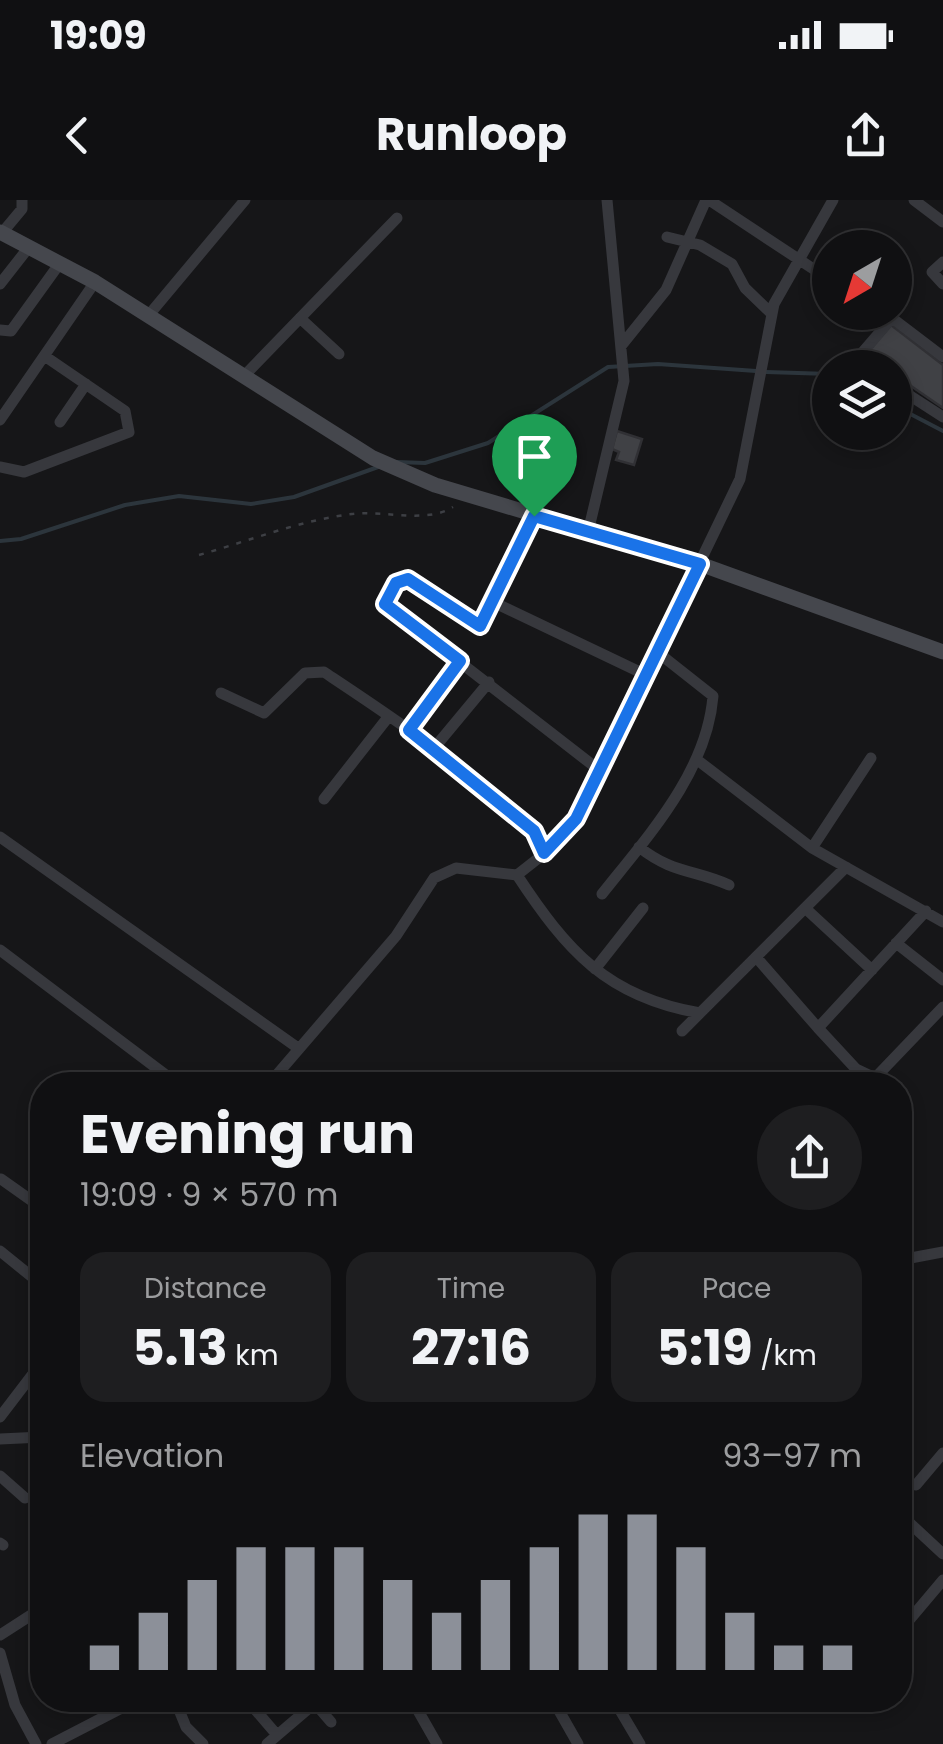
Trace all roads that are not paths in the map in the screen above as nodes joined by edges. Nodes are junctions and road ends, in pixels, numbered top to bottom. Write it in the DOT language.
graph roads {
  1 [pos="22,200"];
  2 [pos="245,200"];
  3 [pos="607,200"];
  4 [pos="708,200"];
  5 [pos="833,200"];
  6 [pos="914,200"];
  7 [pos="397,218"];
  8 [pos="943,222"];
  9 [pos="1,232"];
  10 [pos="667,237"];
  11 [pos="688,242"];
  12 [pos="29,247"];
  13 [pos="943,262"];
  14 [pos="60,263"];
  15 [pos="798,263"];
  16 [pos="812,270"];
  17 [pos="95,282"];
  18 [pos="0,284"];
  19 [pos="943,284"];
  20 [pos="772,314"];
  21 [pos="148,316"];
  22 [pos="300,318"];
  23 [pos="0,330"];
  24 [pos="621,346"];
  25 [pos="864,350"];
  26 [pos="339,354"];
  27 [pos="46,357"];
  28 [pos="943,357"];
  29 [pos="243,377"];
  30 [pos="86,384"];
  31 [pos="912,397"];
  32 [pos="943,418"];
  33 [pos="0,420"];
  34 [pos="60,422"];
  35 [pos="0,467"];
  36 [pos="534,516"];
  37 [pos="588,532"];
  38 [pos="700,564"];
  39 [pos="493,602"];
  40 [pos="656,651"];
  41 [pos="943,652"];
  42 [pos="460,661"];
  43 [pos="644,674"];
  44 [pos="489,682"];
  45 [pos="221,693"];
  46 [pos="389,716"];
  47 [pos="409,730"];
  48 [pos="435,747"];
  49 [pos="871,758"];
  50 [pos="696,759"];
  51 [pos="600,770"];
  52 [pos="324,799"];
  53 [pos="0,837"];
  54 [pos="640,847"];
  55 [pos="812,848"];
  56 [pos="544,853"];
  57 [pos="846,867"];
  58 [pos="518,875"];
  59 [pos="729,885"];
  60 [pos="602,894"];
  61 [pos="643,908"];
  62 [pos="805,908"];
  63 [pos="926,911"];
  64 [pos="943,922"];
  65 [pos="896,943"];
  66 [pos="0,950"];
  67 [pos="756,957"];
  68 [pos="595,970"];
  69 [pos="872,970"];
  70 [pos="943,980"];
  71 [pos="943,1007"];
  72 [pos="700,1013"];
  73 [pos="818,1028"];
  74 [pos="682,1030"];
  75 [pos="298,1048"];
  76 [pos="162,1072"];
  77 [pos="279,1072"];
  78 [pos="863,1072"];
  79 [pos="882,1072"];
  80 [pos="1,1179"];
  81 [pos="30,1200"];
  82 [pos="0,1251"];
  83 [pos="943,1252"];
  84 [pos="912,1258"];
  85 [pos="30,1275"];
  86 [pos="30,1378"];
  87 [pos="0,1417"];
  88 [pos="30,1438"];
  89 [pos="0,1439"];
  90 [pos="943,1452"];
  91 [pos="0,1476"];
  92 [pos="916,1485"];
  93 [pos="25,1498"];
  94 [pos="912,1529"];
  95 [pos="943,1554"];
  96 [pos="943,1580"];
  97 [pos="30,1616"];
  98 [pos="912,1617"];
  99 [pos="0,1635"];
  100 [pos="0,1653"];
  101 [pos="15,1705"];
  102 [pos="114,1712"];
  103 [pos="180,1712"];
  104 [pos="254,1712"];
  105 [pos="303,1712"];
  106 [pos="322,1712"];
  107 [pos="419,1712"];
  108 [pos="560,1712"];
  109 [pos="621,1712"];
  110 [pos="0,1714"];
  111 [pos="331,1722"];
  112 [pos="272,1740"];
  113 [pos="36,1744"];
  114 [pos="52,1744"];
  115 [pos="203,1744"];
  116 [pos="437,1744"];
  117 [pos="578,1744"];
  118 [pos="640,1744"];
  1 -- 9 [label="street"];
  2 -- 21 [label="street"];
  3 -- 24 [label="street"];
  4 -- 11 [label="street"];
  4 -- 15 [label="street"];
  5 -- 15 [label="street"];
  6 -- 8 [label="street"];
  7 -- 22 [label="street"];
  9 -- 12 [label="main road"];
  10 -- 11 [label="street"];
  11 -- 20 [label="street"];
  11 -- 24 [label="street"];
  12 -- 14 [label="main road"];
  12 -- 18 [label="street"];
  13 -- 19 [label="street"];
  14 -- 17 [label="main road"];
  14 -- 23 [label="street"];
  15 -- 16 [label="street"];
  15 -- 20 [label="street"];
  17 -- 21 [label="main road"];
  17 -- 27 [label="street"];
  20 -- 38 [label="street"];
  21 -- 29 [label="main road"];
  22 -- 26 [label="street"];
  22 -- 29 [label="street"];
  24 -- 37 [label="street"];
  25 -- 28 [label="street"];
  27 -- 30 [label="street"];
  27 -- 33 [label="street"];
  29 -- 36 [label="main road"];
  30 -- 34 [label="street"];
  30 -- 35 [label="street"];
  31 -- 32 [label="street"];
  36 -- 37 [label="main road"];
  36 -- 39 [label="street"];
  37 -- 38 [label="main road"];
  38 -- 40 [label="street"];
  38 -- 41 [label="main road"];
  39 -- 42 [label="street"];
  39 -- 43 [label="street"];
  40 -- 43 [label="street"];
  40 -- 50 [label="street"];
  42 -- 44 [label="street"];
  42 -- 47 [label="street"];
  43 -- 51 [label="street"];
  44 -- 48 [label="street"];
  44 -- 51 [label="street"];
  45 -- 46 [label="street"];
  46 -- 47 [label="street"];
  46 -- 52 [label="street"];
  47 -- 48 [label="street"];
  48 -- 56 [label="street"];
  49 -- 55 [label="street"];
  50 -- 54 [label="street"];
  50 -- 55 [label="street"];
  51 -- 56 [label="street"];
  53 -- 75 [label="street"];
  54 -- 59 [label="street"];
  54 -- 60 [label="street"];
  55 -- 57 [label="street"];
  56 -- 58 [label="street"];
  57 -- 62 [label="street"];
  57 -- 63 [label="street"];
  58 -- 68 [label="street"];
  58 -- 75 [label="street"];
  61 -- 68 [label="street"];
  62 -- 67 [label="street"];
  62 -- 69 [label="street"];
  63 -- 64 [label="street"];
  63 -- 65 [label="street"];
  65 -- 69 [label="street"];
  65 -- 70 [label="street"];
  66 -- 76 [label="street"];
  67 -- 72 [label="street"];
  67 -- 73 [label="street"];
  68 -- 72 [label="street"];
  69 -- 73 [label="street"];
  71 -- 79 [label="street"];
  72 -- 74 [label="street"];
  73 -- 78 [label="street"];
  75 -- 77 [label="street"];
  80 -- 81 [label="street"];
  82 -- 85 [label="street"];
  83 -- 84 [label="street"];
  86 -- 87 [label="street"];
  88 -- 89 [label="street"];
  90 -- 92 [label="street"];
  91 -- 93 [label="street"];
  94 -- 95 [label="street"];
  96 -- 98 [label="street"];
  97 -- 99 [label="street"];
  100 -- 101 [label="street"];
  101 -- 110 [label="street"];
  101 -- 113 [label="street"];
  102 -- 114 [label="street"];
  103 -- 115 [label="street"];
  104 -- 112 [label="street"];
  105 -- 112 [label="street"];
  106 -- 111 [label="street"];
  107 -- 116 [label="street"];
  108 -- 117 [label="street"];
  109 -- 118 [label="street"];
}
